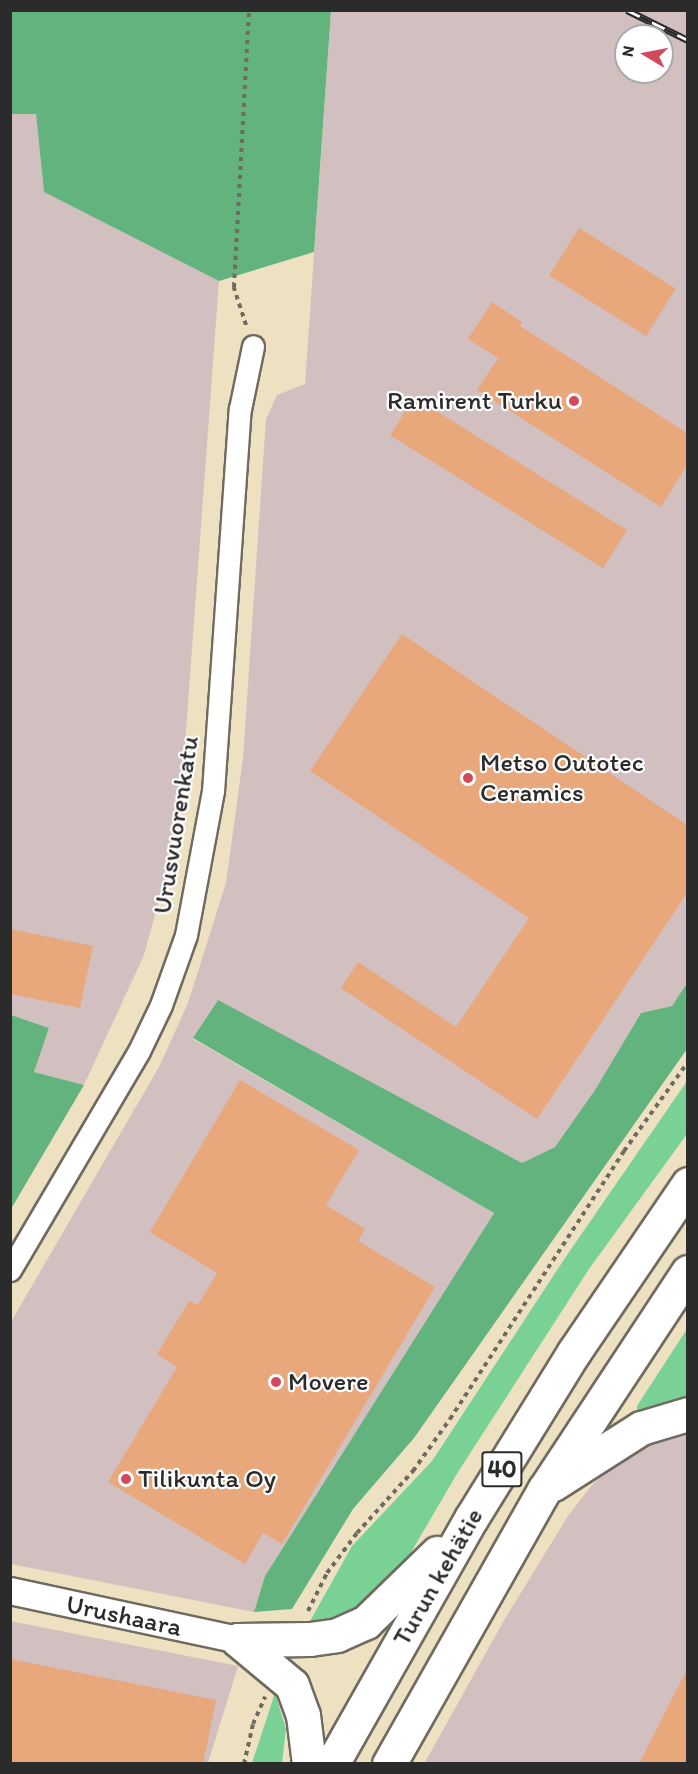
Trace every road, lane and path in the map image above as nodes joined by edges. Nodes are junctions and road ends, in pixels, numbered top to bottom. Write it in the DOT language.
graph roads {
  1 [pos="249,10"];
  2 [pos="253,346"];
  3 [pos="687,1062"];
  4 [pos="687,1184"];
  5 [pos="10,1270"];
  6 [pos="687,1272"];
  7 [pos="687,1414"];
  8 [pos="544,1490"];
  9 [pos="472,1517"];
  10 [pos="10,1592"];
  11 [pos="304,1620"];
  12 [pos="238,1640"];
  13 [pos="265,1696"];
  14 [pos="244,1764"];
  15 [pos="309,1764"];
  16 [pos="332,1764"];
  17 [pos="388,1764"];
  1 -- 2 [label="path"];
  2 -- 5 [label="street, Urusvuorenkatu"];
  3 -- 11 [label="path"];
  4 -- 9 [label="highway, Turun kehätie / 40"];
  6 -- 8 [label="highway, Turun kehätie / 40"];
  7 -- 8 [label="highway"];
  8 -- 17 [label="highway, Turun kehätie / 40"];
  9 -- 12 [label="highway"];
  9 -- 16 [label="highway, Turun kehätie / 40"];
  10 -- 12 [label="street, Urushaara"];
  12 -- 15 [label="highway"];
  13 -- 14 [label="path"];
}
